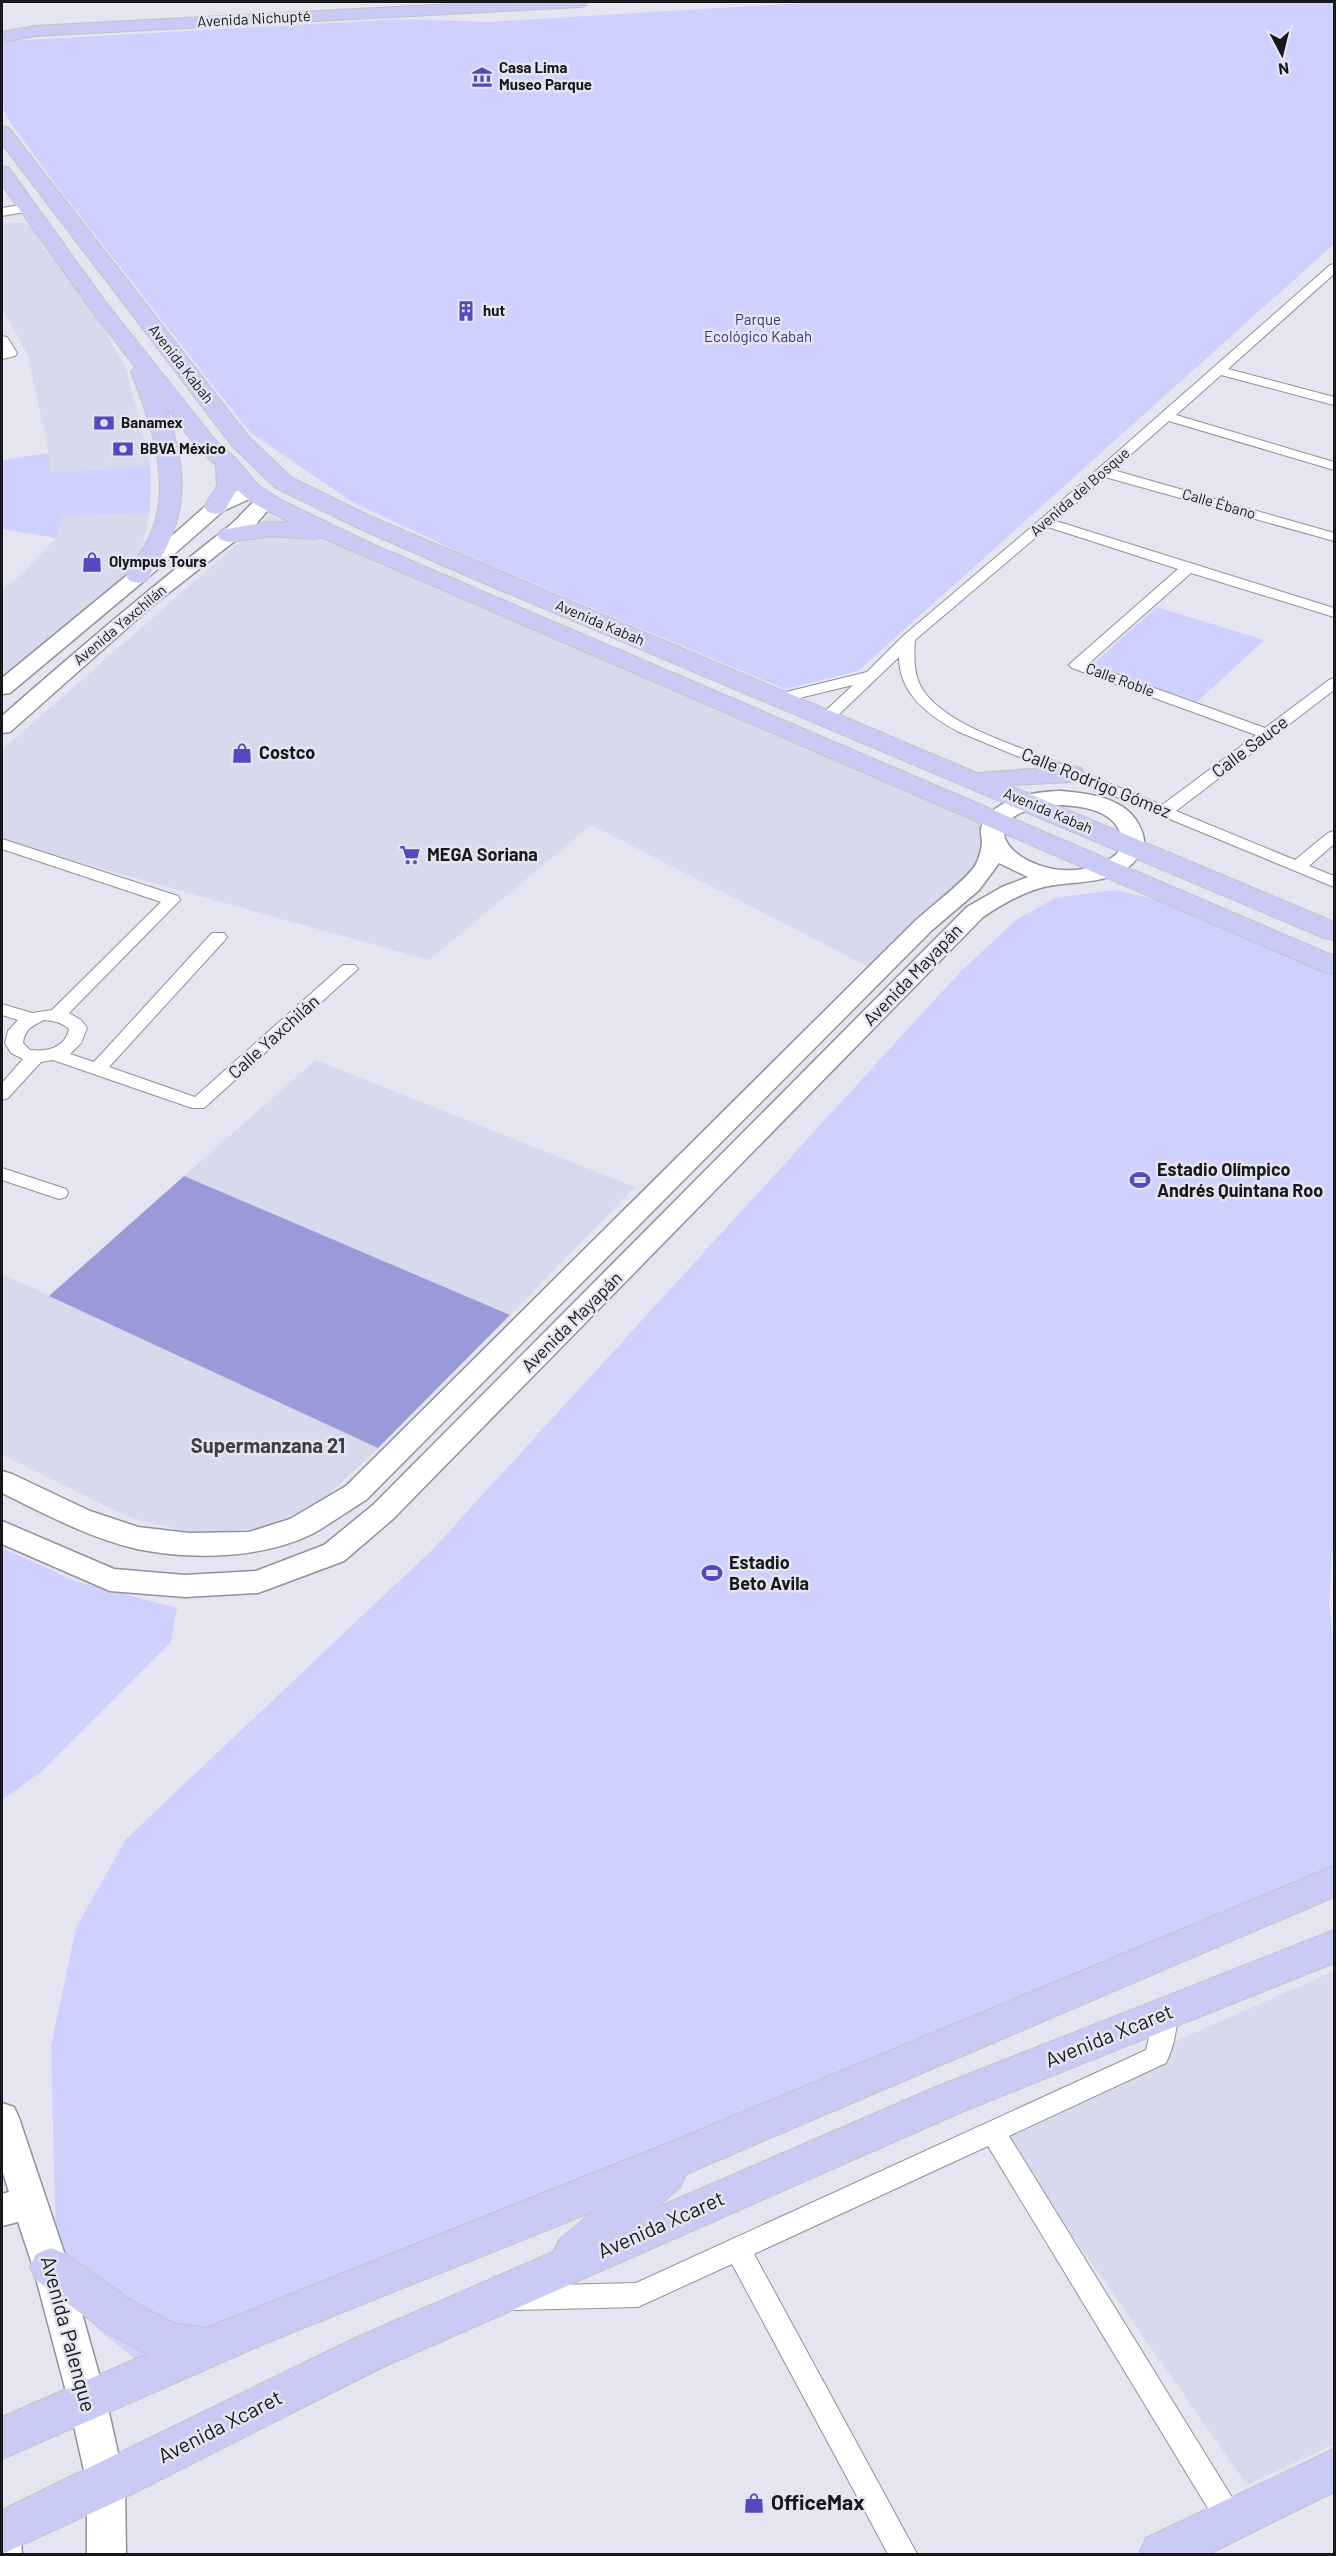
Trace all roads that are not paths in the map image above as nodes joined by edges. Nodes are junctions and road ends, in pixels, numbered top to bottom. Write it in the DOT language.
graph roads {
  1 [pos="416,2"];
  2 [pos="579,2"];
  3 [pos="2,25"];
  4 [pos="35,28"];
  5 [pos="2,36"];
  6 [pos="2,132"];
  7 [pos="2,172"];
  8 [pos="26,208"];
  9 [pos="2,212"];
  10 [pos="1335,268"];
  11 [pos="1335,284"];
  12 [pos="1308,291"];
  13 [pos="2,340"];
  14 [pos="132,349"];
  15 [pos="2,355"];
  16 [pos="1218,370"];
  17 [pos="1335,401"];
  18 [pos="1167,416"];
  19 [pos="227,463"];
  20 [pos="265,464"];
  21 [pos="1335,466"];
  22 [pos="1103,472"];
  23 [pos="263,494"];
  24 [pos="325,503"];
  25 [pos="216,507"];
  26 [pos="1046,522"];
  27 [pos="229,535"];
  28 [pos="1335,537"];
  29 [pos="344,539"];
  30 [pos="162,556"];
  31 [pos="195,562"];
  32 [pos="1189,567"];
  33 [pos="138,576"];
  34 [pos="1335,613"];
  35 [pos="908,639"];
  36 [pos="873,675"];
  37 [pos="1335,682"];
  38 [pos="2,688"];
  39 [pos="778,698"];
  40 [pos="826,718"];
  41 [pos="2,727"];
  42 [pos="1268,734"];
  43 [pos="1083,778"];
  44 [pos="972,779"];
  45 [pos="1027,802"];
  46 [pos="1106,808"];
  47 [pos="1165,811"];
  48 [pos="996,830"];
  49 [pos="1335,836"];
  50 [pos="2,844"];
  51 [pos="1132,848"];
  52 [pos="1297,867"];
  53 [pos="1110,869"];
  54 [pos="1073,876"];
  55 [pos="1335,882"];
  56 [pos="971,885"];
  57 [pos="997,897"];
  58 [pos="1335,932"];
  59 [pos="218,937"];
  60 [pos="1335,966"];
  61 [pos="349,969"];
  62 [pos="2,1009"];
  63 [pos="57,1015"];
  64 [pos="16,1020"];
  65 [pos="45,1055"];
  66 [pos="97,1070"];
  67 [pos="2,1094"];
  68 [pos="686,1164"];
  69 [pos="2,1174"];
  70 [pos="716,1176"];
  71 [pos="58,1193"];
  72 [pos="2,1481"];
  73 [pos="2,1532"];
  74 [pos="1335,1881"];
  75 [pos="1335,1946"];
  76 [pos="1165,2013"];
  77 [pos="2,2118"];
  78 [pos="994,2133"];
  79 [pos="686,2155"];
  80 [pos="16,2207"];
  81 [pos="737,2249"];
  82 [pos="51,2267"];
  83 [pos="550,2273"];
  84 [pos="491,2299"];
  85 [pos="207,2348"];
  86 [pos="87,2398"];
  87 [pos="2,2438"];
  88 [pos="1335,2470"];
  89 [pos="106,2484"];
  90 [pos="1231,2521"];
  91 [pos="2,2533"];
  92 [pos="2,2540"];
  93 [pos="3,2554"];
  94 [pos="107,2554"];
  95 [pos="903,2554"];
  96 [pos="1162,2554"];
  1 -- 4 [label="main road, Avenida Nichupté"];
  2 -- 4 [label="main road, Avenida Nichupté"];
  3 -- 4 [label="main road, Avenida Nichupté"];
  4 -- 5 [label="main road, Avenida Nichupté"];
  6 -- 20 [label="main road, Avenida Kabah"];
  7 -- 8 [label="main road, Avenida Kabah"];
  8 -- 9 [label="street"];
  8 -- 14 [label="main road, Avenida Kabah"];
  10 -- 12 [label="street, Avenida del Bosque"];
  11 -- 12 [label="street"];
  12 -- 16 [label="street, Avenida del Bosque"];
  13 -- 15 [label="street"];
  14 -- 19 [label="main road, Avenida Kabah"];
  14 -- 33 [label="main road"];
  16 -- 17 [label="street"];
  16 -- 18 [label="street, Avenida del Bosque"];
  18 -- 21 [label="street"];
  18 -- 22 [label="street, Avenida del Bosque"];
  19 -- 23 [label="main road, Avenida Kabah"];
  19 -- 25 [label="main road"];
  20 -- 23 [label="main road"];
  20 -- 24 [label="main road, Avenida Kabah"];
  22 -- 26 [label="street, Avenida del Bosque"];
  22 -- 28 [label="street, Calle Ébano"];
  23 -- 24 [label="main road"];
  23 -- 25 [label="street, Avenida Yaxchilán"];
  23 -- 27 [label="street, Avenida Yaxchilán"];
  23 -- 29 [label="main road, Avenida Kabah"];
  24 -- 39 [label="main road, Avenida Kabah"];
  25 -- 30 [label="street, Avenida Yaxchilán"];
  26 -- 32 [label="street"];
  26 -- 35 [label="street, Avenida del Bosque"];
  27 -- 29 [label="main road"];
  27 -- 31 [label="street, Avenida Yaxchilán"];
  29 -- 48 [label="main road, Avenida Kabah"];
  30 -- 31 [label="street"];
  30 -- 33 [label="street, Avenida Yaxchilán"];
  31 -- 41 [label="street, Avenida Yaxchilán"];
  32 -- 34 [label="street"];
  32 -- 42 [label="street, Calle Roble"];
  33 -- 38 [label="street, Avenida Yaxchilán"];
  35 -- 36 [label="street, Avenida del Bosque"];
  35 -- 43 [label="street, Calle Rodrigo Gómez"];
  36 -- 39 [label="street"];
  36 -- 40 [label="street, Avenida del Bosque"];
  37 -- 42 [label="street, Calle Sauce"];
  39 -- 40 [label="main road, Avenida Kabah"];
  40 -- 44 [label="main road, Avenida Kabah"];
  42 -- 47 [label="street, Calle Sauce"];
  43 -- 44 [label="main road"];
  43 -- 46 [label="street"];
  43 -- 47 [label="street, Calle Rodrigo Gómez"];
  44 -- 45 [label="main road, Avenida Kabah"];
  45 -- 46 [label="street"];
  45 -- 48 [label="street"];
  45 -- 51 [label="main road, Avenida Kabah"];
  46 -- 51 [label="street"];
  47 -- 52 [label="street, Calle Rodrigo Gómez"];
  48 -- 53 [label="main road, Avenida Kabah"];
  48 -- 54 [label="street"];
  48 -- 56 [label="street, Avenida Mayapán"];
  49 -- 52 [label="street"];
  50 -- 63 [label="street"];
  51 -- 53 [label="street"];
  51 -- 58 [label="main road, Avenida Kabah"];
  52 -- 55 [label="street, Calle Rodrigo Gómez"];
  53 -- 54 [label="street"];
  53 -- 60 [label="main road, Avenida Kabah"];
  54 -- 57 [label="street, Avenida Mayapán"];
  56 -- 57 [label="street"];
  56 -- 68 [label="street, Avenida Mayapán"];
  57 -- 70 [label="street, Avenida Mayapán"];
  59 -- 66 [label="street"];
  61 -- 66 [label="street, Calle Yaxchilán"];
  62 -- 64 [label="street"];
  63 -- 64 [label="street"];
  63 -- 65 [label="street"];
  64 -- 65 [label="street"];
  65 -- 66 [label="street"];
  65 -- 67 [label="street"];
  68 -- 70 [label="street"];
  68 -- 72 [label="street, Avenida Mayapán"];
  69 -- 71 [label="street"];
  70 -- 73 [label="street, Avenida Mayapán"];
  74 -- 79 [label="main road"];
  75 -- 76 [label="main road, Avenida Xcaret"];
  76 -- 78 [label="street"];
  76 -- 83 [label="main road, Avenida Xcaret"];
  77 -- 80 [label="street, Avenida Palenque"];
  78 -- 81 [label="street"];
  78 -- 90 [label="street"];
  79 -- 83 [label="main road"];
  79 -- 85 [label="main road"];
  80 -- 82 [label="street, Avenida Palenque"];
  81 -- 84 [label="street"];
  81 -- 95 [label="street"];
  82 -- 85 [label="main road"];
  82 -- 86 [label="street, Avenida Palenque"];
  83 -- 84 [label="main road, Avenida Xcaret"];
  84 -- 89 [label="main road, Avenida Xcaret"];
  85 -- 86 [label="main road"];
  86 -- 87 [label="main road"];
  86 -- 89 [label="street, Avenida Palenque"];
  88 -- 90 [label="main road"];
  89 -- 91 [label="main road, Avenida Xcaret"];
  89 -- 94 [label="street, Avenida Palenque"];
  90 -- 96 [label="main road"];
  92 -- 93 [label="street"];
}
